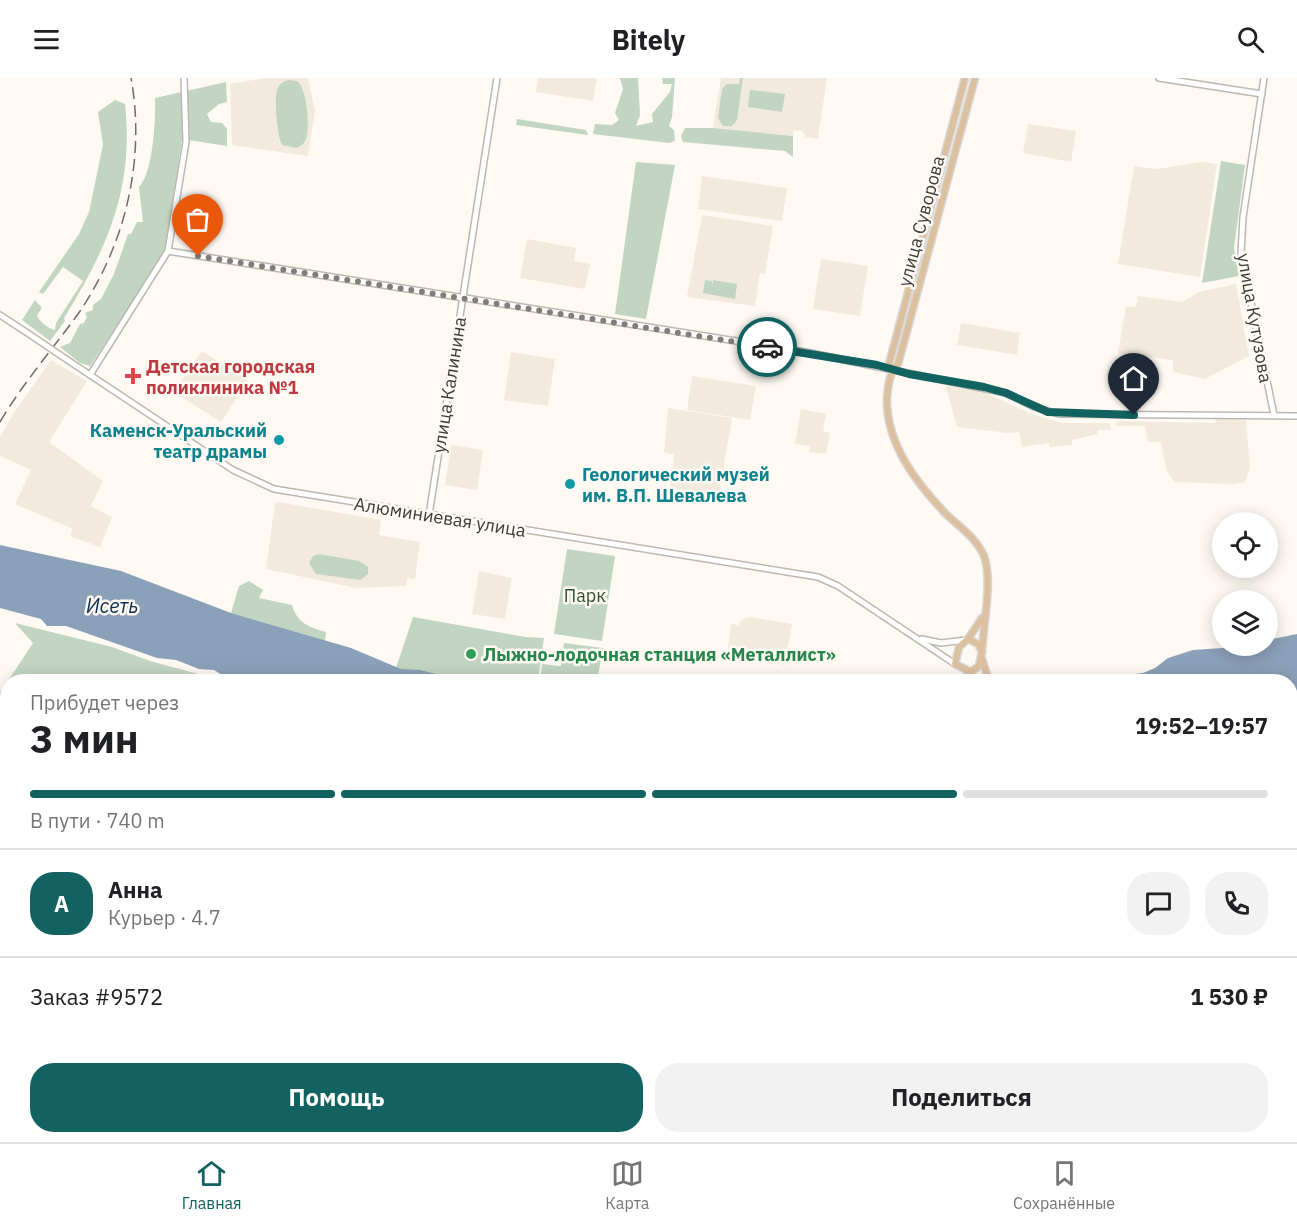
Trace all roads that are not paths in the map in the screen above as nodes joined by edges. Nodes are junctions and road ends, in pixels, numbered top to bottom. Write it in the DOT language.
graph roads {
  1 [pos="184,78"];
  2 [pos="497,78"];
  3 [pos="965,78"];
  4 [pos="975,78"];
  5 [pos="1160,78"];
  6 [pos="1264,78"];
  7 [pos="1262,94"];
  8 [pos="168,251"];
  9 [pos="462,299"];
  10 [pos="0,315"];
  11 [pos="893,370"];
  12 [pos="90,375"];
  13 [pos="1274,415"];
  14 [pos="1297,416"];
  15 [pos="429,515"];
  16 [pos="984,612"];
  17 [pos="912,635"];
  18 [pos="968,639"];
  19 [pos="982,655"];
  20 [pos="955,664"];
  21 [pos="966,672"];
  22 [pos="969,674"];
  23 [pos="987,674"];
  1 -- 8 [label="main road"];
  2 -- 9 [label="main road, улица Калинина"];
  3 -- 11 [label="main road, улица Суворова"];
  4 -- 11 [label="main road, улица Суворова"];
  5 -- 7 [label="main road"];
  6 -- 7 [label="main road, улица Кутузова"];
  7 -- 13 [label="main road, улица Кутузова"];
  8 -- 9 [label="main road"];
  8 -- 12 [label="main road"];
  9 -- 11 [label="main road"];
  9 -- 15 [label="main road, улица Калинина"];
  10 -- 12 [label="main road, Алюминиевая улица, bridge"];
  11 -- 13 [label="main road"];
  11 -- 16 [label="main road, улица Суворова"];
  12 -- 15 [label="main road, Алюминиевая улица"];
  13 -- 14 [label="main road"];
  15 -- 17 [label="main road, Алюминиевая улица"];
  16 -- 18 [label="main road"];
  16 -- 19 [label="main road, улица Суворова"];
  17 -- 18 [label="main road"];
  17 -- 20 [label="main road, Алюминиевая улица"];
  18 -- 19 [label="main road"];
  18 -- 20 [label="main road"];
  19 -- 21 [label="main road"];
  19 -- 23 [label="main road"];
  20 -- 21 [label="main road"];
  21 -- 22 [label="main road"];
}
